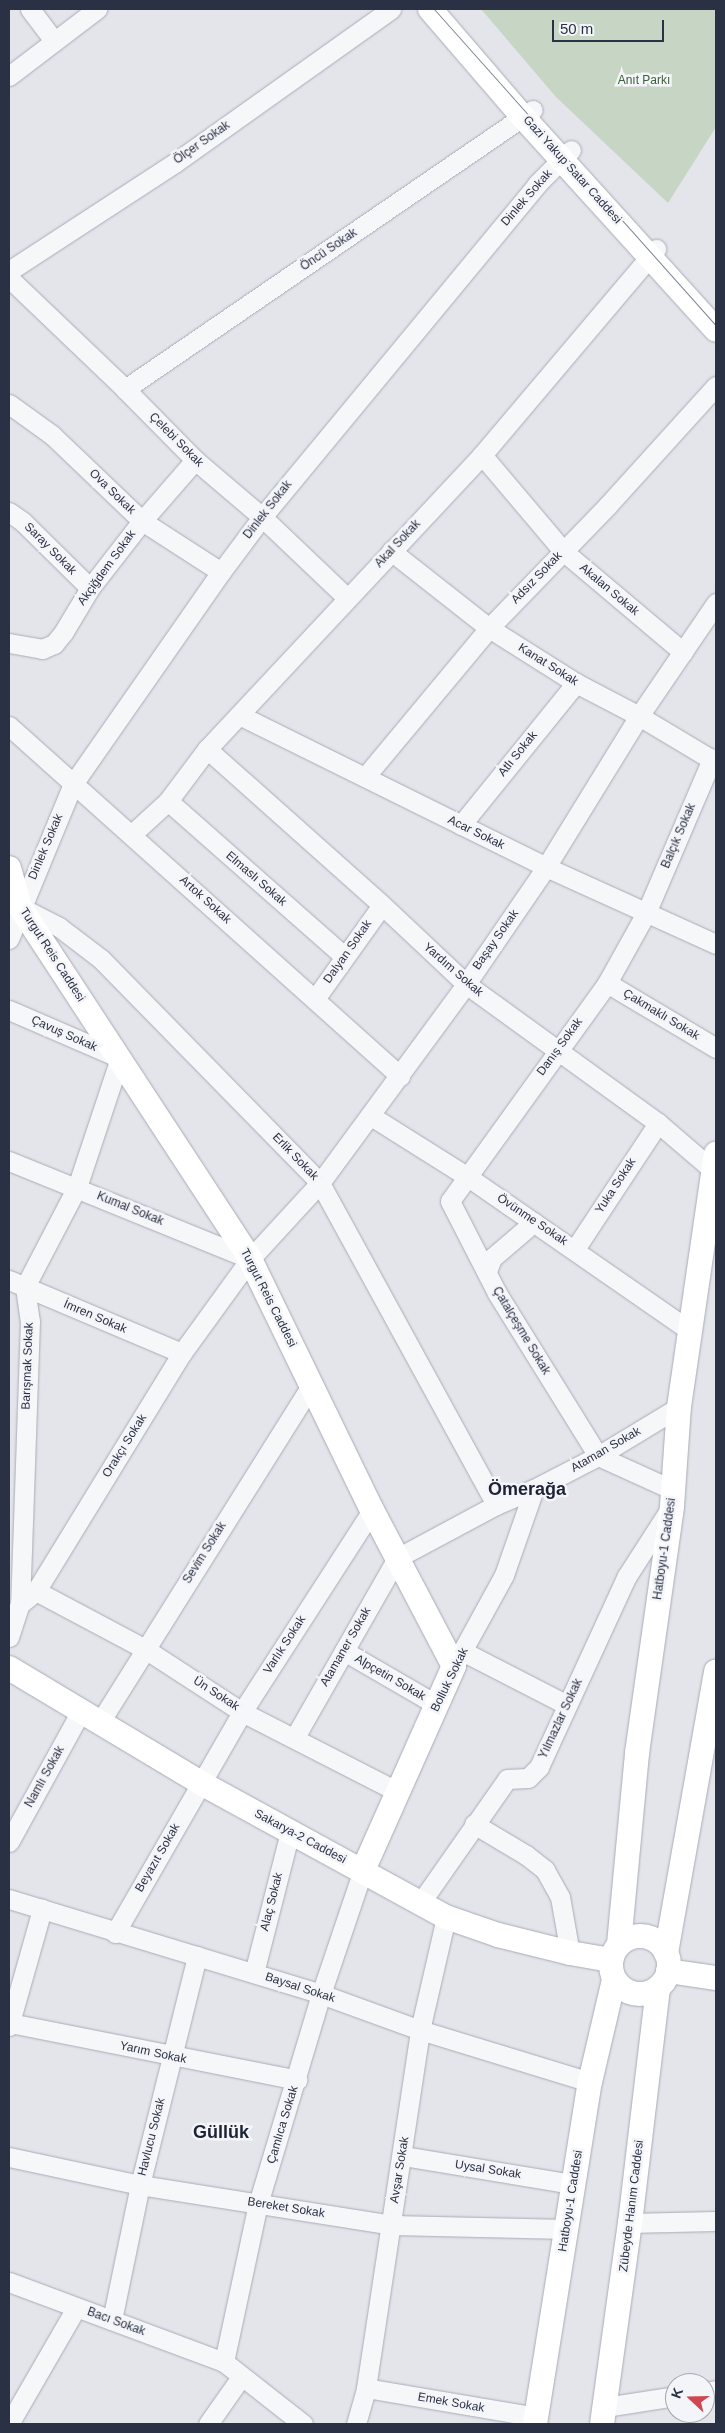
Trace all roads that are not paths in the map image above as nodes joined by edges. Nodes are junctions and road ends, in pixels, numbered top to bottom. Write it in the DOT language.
graph roads {
  1 [pos="30,9"];
  2 [pos="97,9"];
  3 [pos="391,9"];
  4 [pos="430,9"];
  5 [pos="443,9"];
  6 [pos="53,40"];
  7 [pos="9,76"];
  8 [pos="528,113"];
  9 [pos="566,155"];
  10 [pos="654,252"];
  11 [pos="9,272"];
  12 [pos="9,278"];
  13 [pos="716,316"];
  14 [pos="716,330"];
  15 [pos="716,386"];
  16 [pos="125,389"];
  17 [pos="9,404"];
  18 [pos="482,455"];
  19 [pos="195,460"];
  20 [pos="9,512"];
  21 [pos="262,517"];
  22 [pos="142,521"];
  23 [pos="391,551"];
  24 [pos="563,551"];
  25 [pos="221,572"];
  26 [pos="90,588"];
  27 [pos="347,598"];
  28 [pos="716,603"];
  29 [pos="489,628"];
  30 [pos="9,643"];
  31 [pos="682,652"];
  32 [pos="576,683"];
  33 [pos="239,715"];
  34 [pos="640,716"];
  35 [pos="9,726"];
  36 [pos="207,749"];
  37 [pos="714,760"];
  38 [pos="365,777"];
  39 [pos="73,784"];
  40 [pos="168,801"];
  41 [pos="460,826"];
  42 [pos="132,834"];
  43 [pos="9,868"];
  44 [pos="546,868"];
  45 [pos="382,905"];
  46 [pos="20,907"];
  47 [pos="646,913"];
  48 [pos="9,939"];
  49 [pos="716,944"];
  50 [pos="344,956"];
  51 [pos="607,983"];
  52 [pos="466,984"];
  53 [pos="315,999"];
  54 [pos="9,1010"];
  55 [pos="716,1048"];
  56 [pos="558,1051"];
  57 [pos="120,1058"];
  58 [pos="400,1076"];
  59 [pos="371,1116"];
  60 [pos="658,1123"];
  61 [pos="9,1161"];
  62 [pos="715,1163"];
  63 [pos="468,1177"];
  64 [pos="320,1183"];
  65 [pos="77,1187"];
  66 [pos="534,1222"];
  67 [pos="575,1249"];
  68 [pos="250,1258"];
  69 [pos="487,1272"];
  70 [pos="17,1284"];
  71 [pos="690,1330"];
  72 [pos="182,1353"];
  73 [pos="311,1385"];
  74 [pos="679,1407"];
  75 [pos="598,1456"];
  76 [pos="534,1489"];
  77 [pos="672,1498"];
  78 [pos="496,1505"];
  79 [pos="372,1510"];
  80 [pos="397,1558"];
  81 [pos="36,1591"];
  82 [pos="20,1604"];
  83 [pos="9,1637"];
  84 [pos="145,1649"];
  85 [pos="344,1651"];
  86 [pos="459,1659"];
  87 [pos="9,1668"];
  88 [pos="715,1682"];
  89 [pos="437,1705"];
  90 [pos="567,1705"];
  91 [pos="242,1712"];
  92 [pos="90,1717"];
  93 [pos="295,1737"];
  94 [pos="201,1783"];
  95 [pos="398,1792"];
  96 [pos="474,1824"];
  97 [pos="290,1832"];
  98 [pos="9,1842"];
  99 [pos="363,1870"];
  100 [pos="9,1899"];
  101 [pos="421,1902"];
  102 [pos="42,1909"];
  103 [pos="446,1917"];
  104 [pos="115,1933"];
  105 [pos="570,1953"];
  106 [pos="196,1956"];
  107 [pos="615,1961"];
  108 [pos="664,1971"];
  109 [pos="254,1973"];
  110 [pos="716,1978"];
  111 [pos="321,1994"];
  112 [pos="10,2024"];
  113 [pos="420,2030"];
  114 [pos="172,2057"];
  115 [pos="297,2080"];
  116 [pos="590,2082"];
  117 [pos="403,2156"];
  118 [pos="9,2158"];
  119 [pos="573,2184"];
  120 [pos="140,2185"];
  121 [pos="258,2204"];
  122 [pos="716,2220"];
  123 [pos="630,2223"];
  124 [pos="392,2225"];
  125 [pos="567,2229"];
  126 [pos="9,2282"];
  127 [pos="76,2308"];
  128 [pos="112,2320"];
  129 [pos="224,2362"];
  130 [pos="241,2377"];
  131 [pos="366,2388"];
  132 [pos="665,2399"];
  133 [pos="603,2416"];
  134 [pos="15,2417"];
  135 [pos="536,2421"];
  136 [pos="208,2424"];
  137 [pos="303,2424"];
  138 [pos="356,2424"];
  1 -- 6 [label="street"];
  2 -- 6 [label="street"];
  3 -- 11 [label="street, Ölçer Sokak"];
  4 -- 8 [label="main road, Gazi Yakup Satar Caddesi"];
  5 -- 8 [label="main road, Gazi Yakup Satar Caddesi"];
  6 -- 7 [label="street"];
  8 -- 9 [label="main road, Gazi Yakup Satar Caddesi"];
  8 -- 16 [label="street, Öncü Sokak"];
  9 -- 10 [label="main road, Gazi Yakup Satar Caddesi"];
  9 -- 21 [label="street, Dinlek Sokak"];
  10 -- 13 [label="main road, Gazi Yakup Satar Caddesi"];
  10 -- 14 [label="main road, Gazi Yakup Satar Caddesi"];
  10 -- 18 [label="street, Akal Sokak"];
  12 -- 16 [label="street, Çelebi Sokak"];
  15 -- 24 [label="street, Adsız Sokak"];
  16 -- 19 [label="street, Çelebi Sokak"];
  17 -- 22 [label="street, Ova Sokak"];
  18 -- 23 [label="street, Akal Sokak"];
  18 -- 24 [label="street, Akalan Sokak"];
  19 -- 21 [label="street, Çelebi Sokak"];
  19 -- 22 [label="street, Akçiğdem Sokak"];
  20 -- 26 [label="street, Saray Sokak"];
  21 -- 25 [label="street, Dinlek Sokak"];
  21 -- 27 [label="street, Çelebi Sokak"];
  22 -- 25 [label="street, Ova Sokak"];
  22 -- 26 [label="street, Akçiğdem Sokak"];
  23 -- 27 [label="street, Akal Sokak"];
  23 -- 29 [label="street, Kanat Sokak"];
  24 -- 29 [label="street, Adsız Sokak"];
  24 -- 31 [label="street, Akalan Sokak"];
  25 -- 39 [label="street, Dinlek Sokak"];
  26 -- 30 [label="street, Akçiğdem Sokak"];
  27 -- 33 [label="street, Akal Sokak"];
  28 -- 31 [label="street, Başay Sokak"];
  29 -- 32 [label="street, Kanat Sokak"];
  29 -- 38 [label="street, Adsız Sokak"];
  31 -- 34 [label="street, Başay Sokak"];
  32 -- 34 [label="street, Kanat Sokak"];
  32 -- 41 [label="street, Atlı Sokak"];
  33 -- 36 [label="street, Akal Sokak"];
  33 -- 38 [label="street, Acar Sokak"];
  34 -- 37 [label="street, Kanat Sokak"];
  34 -- 44 [label="street, Başay Sokak"];
  35 -- 39 [label="street, Artok Sokak"];
  36 -- 40 [label="street, Akal Sokak"];
  36 -- 45 [label="street, Yardım Sokak"];
  37 -- 47 [label="street, Balçık Sokak"];
  38 -- 41 [label="street, Acar Sokak"];
  39 -- 42 [label="street, Artok Sokak"];
  39 -- 46 [label="street, Dinlek Sokak"];
  40 -- 42 [label="street, Akal Sokak"];
  40 -- 50 [label="street, Elmaslı Sokak"];
  41 -- 44 [label="street, Acar Sokak"];
  42 -- 53 [label="street, Artok Sokak"];
  43 -- 46 [label="main road, Turgut Reis Caddesi"];
  44 -- 47 [label="street, Acar Sokak"];
  44 -- 52 [label="street, Başay Sokak"];
  45 -- 50 [label="street, Dalyan Sokak"];
  45 -- 52 [label="street, Yardım Sokak"];
  46 -- 48 [label="street, Dinlek Sokak"];
  46 -- 57 [label="main road, Turgut Reis Caddesi"];
  46 -- 64 [label="street, Erlik Sokak"];
  47 -- 49 [label="street, Acar Sokak"];
  47 -- 51 [label="street, Danış Sokak"];
  50 -- 53 [label="street, Dalyan Sokak"];
  51 -- 55 [label="street, Çakmaklı Sokak"];
  51 -- 56 [label="street, Danış Sokak"];
  52 -- 56 [label="street, Yardım Sokak"];
  52 -- 58 [label="street, Başay Sokak"];
  53 -- 58 [label="street, Artok Sokak"];
  54 -- 57 [label="street, Çavuş Sokak"];
  56 -- 60 [label="street, Yardım Sokak"];
  56 -- 63 [label="street, Danış Sokak"];
  57 -- 65 [label="street"];
  57 -- 68 [label="main road, Turgut Reis Caddesi"];
  58 -- 59 [label="street, Başay Sokak"];
  59 -- 63 [label="street, Övünme Sokak"];
  59 -- 64 [label="street, Başay Sokak"];
  60 -- 62 [label="street, Yardım Sokak"];
  60 -- 67 [label="street, Yuka Sokak"];
  61 -- 65 [label="street, Kumal Sokak"];
  62 -- 71 [label="main road, Hatboyu-1 Caddesi"];
  63 -- 66 [label="street, Övünme Sokak"];
  63 -- 69 [label="street, Çatalçeşme Sokak"];
  64 -- 68 [label="street, Başay Sokak"];
  64 -- 78 [label="street, Erlik Sokak"];
  65 -- 68 [label="street, Kumal Sokak"];
  65 -- 70 [label="street"];
  66 -- 67 [label="street, Övünme Sokak"];
  66 -- 69 [label="street"];
  67 -- 71 [label="street, Övünme Sokak"];
  68 -- 72 [label="street, Orakçı Sokak"];
  68 -- 73 [label="main road, Turgut Reis Caddesi"];
  69 -- 75 [label="street, Çatalçeşme Sokak"];
  70 -- 72 [label="street, İmren Sokak"];
  70 -- 82 [label="street, Barışmak Sokak"];
  71 -- 74 [label="main road, Hatboyu-1 Caddesi"];
  72 -- 81 [label="street, Orakçı Sokak"];
  73 -- 79 [label="main road, Turgut Reis Caddesi"];
  73 -- 84 [label="street, Sevim Sokak"];
  74 -- 75 [label="street, Ataman Sokak"];
  74 -- 77 [label="main road, Hatboyu-1 Caddesi"];
  75 -- 76 [label="street, Ataman Sokak"];
  75 -- 77 [label="street"];
  76 -- 78 [label="street, Ataman Sokak"];
  76 -- 86 [label="street, Bolluk Sokak"];
  77 -- 90 [label="street, Yılmazlar Sokak"];
  77 -- 107 [label="main road, Hatboyu-1 Caddesi"];
  78 -- 80 [label="street, Ataman Sokak"];
  79 -- 80 [label="main road, Turgut Reis Caddesi"];
  79 -- 91 [label="street, Varlık Sokak"];
  80 -- 85 [label="street, Atamaner Sokak"];
  80 -- 86 [label="main road, Turgut Reis Caddesi"];
  81 -- 82 [label="street, Orakçı Sokak"];
  81 -- 84 [label="street, Ün Sokak"];
  82 -- 83 [label="street"];
  84 -- 91 [label="street, Ün Sokak"];
  84 -- 92 [label="street, Sevim Sokak"];
  85 -- 89 [label="street, Alpçetin Sokak"];
  85 -- 93 [label="street, Atamaner Sokak"];
  86 -- 89 [label="main road, Bolluk Sokak"];
  86 -- 90 [label="street"];
  87 -- 92 [label="main road, Sakarya-2 Caddesi"];
  88 -- 108 [label="main road, Zübeyde Hanım Caddesi"];
  89 -- 95 [label="main road, Bolluk Sokak"];
  90 -- 96 [label="street, Yılmazlar Sokak"];
  91 -- 93 [label="street, Ün Sokak"];
  91 -- 94 [label="street, Varlık Sokak"];
  92 -- 94 [label="main road, Sakarya-2 Caddesi"];
  92 -- 98 [label="street, Namlı Sokak"];
  93 -- 95 [label="street, Ün Sokak"];
  94 -- 97 [label="main road, Sakarya-2 Caddesi"];
  94 -- 104 [label="street, Beyazıt Sokak"];
  95 -- 99 [label="main road, Bolluk Sokak"];
  96 -- 101 [label="street, Yılmazlar Sokak"];
  96 -- 105 [label="street"];
  97 -- 99 [label="main road, Sakarya-2 Caddesi"];
  97 -- 109 [label="street, Alaç Sokak"];
  99 -- 101 [label="main road, Sakarya-2 Caddesi"];
  99 -- 111 [label="street, Çamlıca Sokak"];
  100 -- 102 [label="street, Baysal Sokak"];
  101 -- 103 [label="main road, Sakarya-2 Caddesi"];
  102 -- 104 [label="street, Baysal Sokak"];
  102 -- 112 [label="street"];
  103 -- 105 [label="main road, Sakarya-2 Caddesi"];
  103 -- 113 [label="street, Avşar Sokak"];
  104 -- 106 [label="street, Baysal Sokak"];
  105 -- 107 [label="main road, Sakarya-2 Caddesi"];
  106 -- 109 [label="street, Baysal Sokak"];
  106 -- 114 [label="street, Havlucu Sokak"];
  107 -- 108 [label="main road"];
  107 -- 108 [label="main road"];
  107 -- 116 [label="main road, Hatboyu-1 Caddesi"];
  108 -- 110 [label="main road"];
  108 -- 123 [label="main road, Zübeyde Hanım Caddesi"];
  109 -- 111 [label="street, Baysal Sokak"];
  111 -- 113 [label="street, Baysal Sokak"];
  111 -- 115 [label="street, Çamlıca Sokak"];
  112 -- 114 [label="street, Yarım Sokak"];
  113 -- 116 [label="street, Baysal Sokak"];
  113 -- 117 [label="street, Avşar Sokak"];
  114 -- 115 [label="street, Yarım Sokak"];
  114 -- 120 [label="street, Havlucu Sokak"];
  115 -- 121 [label="street, Çamlıca Sokak"];
  116 -- 119 [label="main road, Hatboyu-1 Caddesi"];
  117 -- 119 [label="street, Uysal Sokak"];
  117 -- 124 [label="street, Avşar Sokak"];
  118 -- 120 [label="street, Bereket Sokak"];
  119 -- 125 [label="main road, Hatboyu-1 Caddesi"];
  120 -- 121 [label="street, Bereket Sokak"];
  120 -- 128 [label="street, Havlucu Sokak"];
  121 -- 124 [label="street, Bereket Sokak"];
  121 -- 129 [label="street, Çamlıca Sokak"];
  122 -- 123 [label="street"];
  123 -- 133 [label="main road, Zübeyde Hanım Caddesi"];
  124 -- 125 [label="street, Bereket Sokak"];
  124 -- 131 [label="street, Avşar Sokak"];
  125 -- 135 [label="main road, Hatboyu-1 Caddesi"];
  126 -- 127 [label="street, Bacı Sokak"];
  127 -- 128 [label="street, Bacı Sokak"];
  127 -- 134 [label="street"];
  128 -- 129 [label="street, Bacı Sokak"];
  129 -- 130 [label="street"];
  130 -- 136 [label="street"];
  130 -- 137 [label="street"];
  131 -- 135 [label="street, Emek Sokak"];
  131 -- 138 [label="street, Avşar Sokak"];
  132 -- 133 [label="street"];
}
